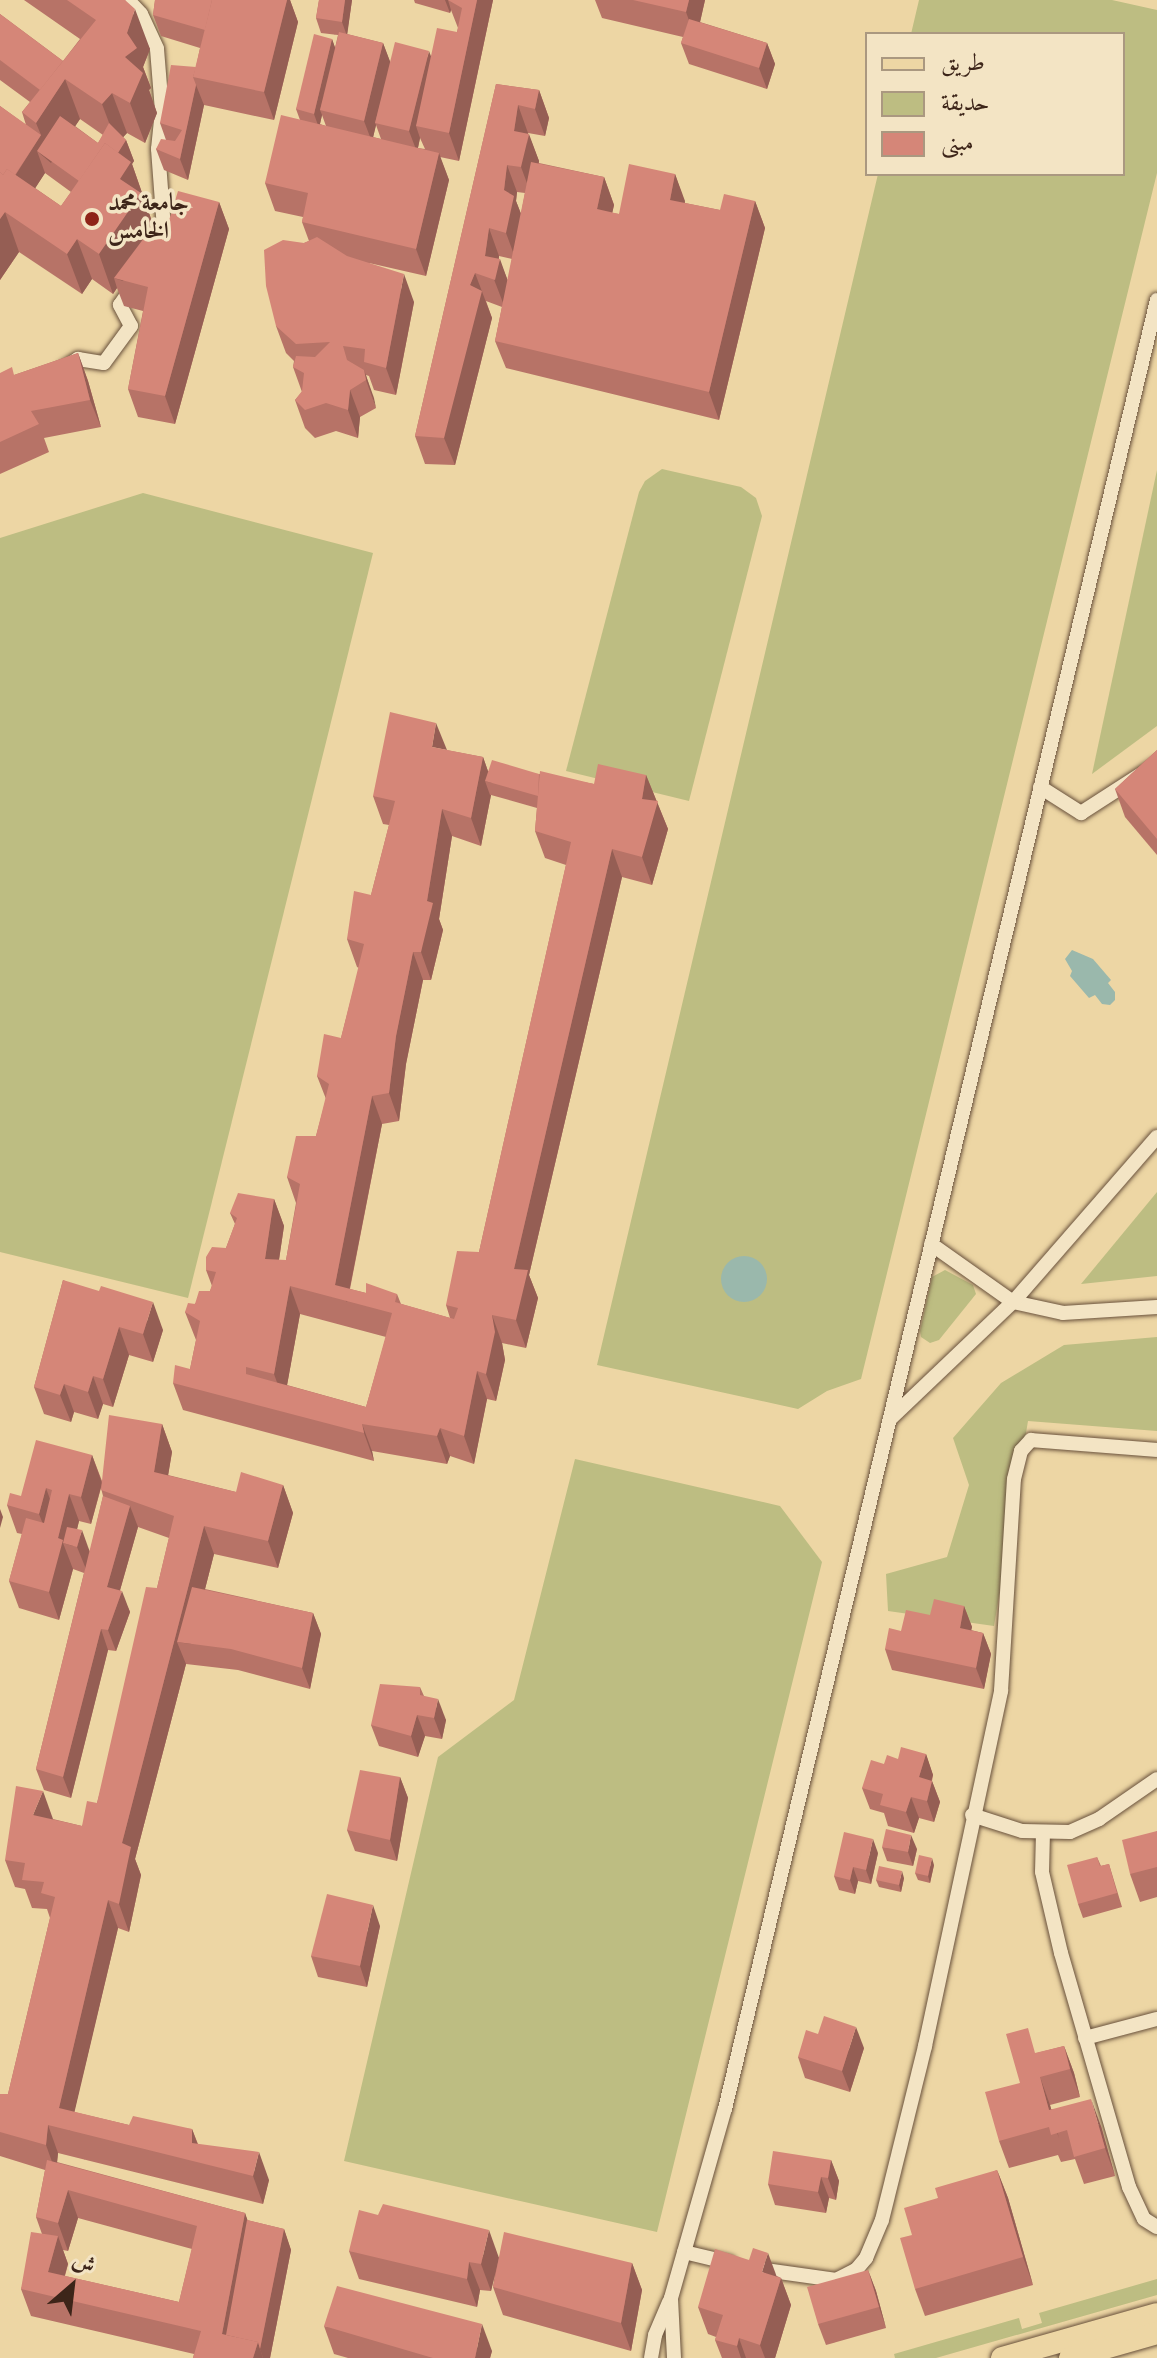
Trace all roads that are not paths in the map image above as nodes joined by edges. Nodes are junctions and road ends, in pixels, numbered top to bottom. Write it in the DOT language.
graph roads {
  1 [pos="128,0"];
  2 [pos="1157,300"];
  3 [pos="56,371"];
  4 [pos="1157,764"];
  5 [pos="1040,787"];
  6 [pos="1157,1137"];
  7 [pos="931,1244"];
  8 [pos="1013,1302"];
  9 [pos="1157,1307"];
  10 [pos="889,1420"];
  11 [pos="1157,1450"];
  12 [pos="1157,1779"];
  13 [pos="972,1815"];
  14 [pos="1043,1832"];
  15 [pos="1157,2019"];
  16 [pos="1085,2038"];
  17 [pos="1157,2227"];
  18 [pos="684,2252"];
  19 [pos="671,2298"];
  20 [pos="1157,2314"];
  21 [pos="1157,2333"];
  22 [pos="651,2358"];
  23 [pos="674,2358"];
  24 [pos="1002,2358"];
  25 [pos="1070,2358"];
  1 -- 3 [label="street"];
  2 -- 5 [label="street"];
  4 -- 5 [label="street"];
  5 -- 7 [label="street"];
  6 -- 8 [label="street"];
  7 -- 8 [label="street"];
  7 -- 10 [label="street"];
  8 -- 9 [label="street"];
  8 -- 10 [label="street"];
  10 -- 18 [label="street"];
  11 -- 13 [label="street"];
  12 -- 14 [label="street"];
  13 -- 14 [label="street"];
  13 -- 18 [label="street"];
  14 -- 16 [label="street"];
  15 -- 16 [label="street"];
  16 -- 17 [label="street"];
  18 -- 19 [label="street"];
  19 -- 22 [label="street"];
  19 -- 23 [label="street"];
  20 -- 24 [label="main road"];
  21 -- 25 [label="main road"];
}
